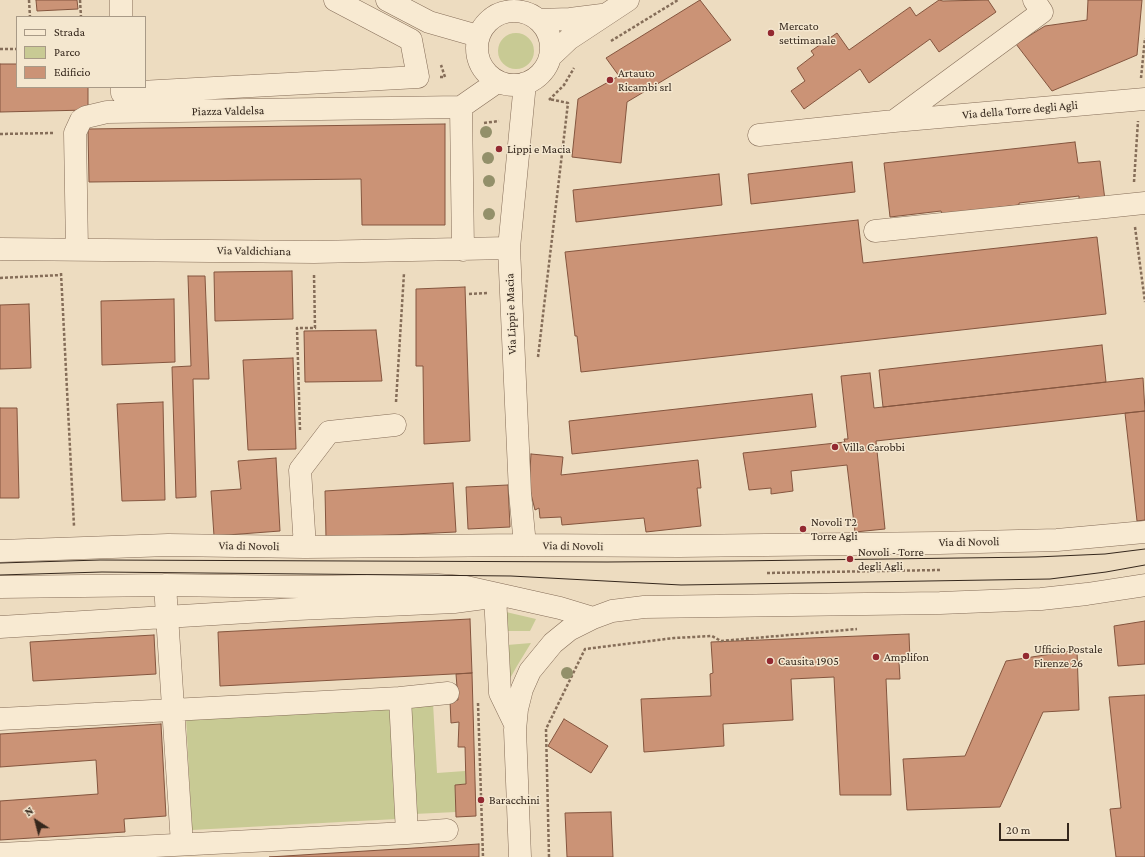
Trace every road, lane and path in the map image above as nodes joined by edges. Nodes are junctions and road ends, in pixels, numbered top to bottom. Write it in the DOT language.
graph roads {
  1 [pos="29,0"];
  2 [pos="80,0"];
  3 [pos="121,0"];
  4 [pos="335,0"];
  5 [pos="387,0"];
  6 [pos="628,0"];
  7 [pos="678,0"];
  8 [pos="1034,0"];
  9 [pos="503,6"];
  10 [pos="605,14"];
  11 [pos="30,16"];
  12 [pos="80,16"];
  13 [pos="121,16"];
  14 [pos="539,20"];
  15 [pos="478,36"];
  16 [pos="1145,38"];
  17 [pos="605,45"];
  18 [pos="0,49"];
  19 [pos="16,49"];
  20 [pos="550,57"];
  21 [pos="578,61"];
  22 [pos="497,82"];
  23 [pos="525,83"];
  24 [pos="122,88"];
  25 [pos="1143,92"];
  26 [pos="549,99"];
  27 [pos="544,102"];
  28 [pos="461,107"];
  29 [pos="894,121"];
  30 [pos="75,133"];
  31 [pos="0,134"];
  32 [pos="759,135"];
  33 [pos="1145,203"];
  34 [pos="875,231"];
  35 [pos="509,248"];
  36 [pos="0,249"];
  37 [pos="68,249"];
  38 [pos="406,250"];
  39 [pos="463,250"];
  40 [pos="314,252"];
  41 [pos="61,275"];
  42 [pos="0,278"];
  43 [pos="492,293"];
  44 [pos="469,294"];
  45 [pos="538,361"];
  46 [pos="299,390"];
  47 [pos="395,424"];
  48 [pos="1145,532"];
  49 [pos="524,545"];
  50 [pos="74,547"];
  51 [pos="305,547"];
  52 [pos="0,551"];
  53 [pos="940,570"];
  54 [pos="767,573"];
  55 [pos="165,585"];
  56 [pos="1145,585"];
  57 [pos="0,588"];
  58 [pos="495,595"];
  59 [pos="166,618"];
  60 [pos="593,618"];
  61 [pos="0,626"];
  62 [pos="862,629"];
  63 [pos="448,693"];
  64 [pos="400,698"];
  65 [pos="478,701"];
  66 [pos="173,710"];
  67 [pos="0,719"];
  68 [pos="515,724"];
  69 [pos="447,830"];
  70 [pos="407,832"];
  71 [pos="174,849"];
  72 [pos="0,854"];
  73 [pos="483,857"];
  74 [pos="520,857"];
  75 [pos="549,857"];
  1 -- 11 [label="path"];
  2 -- 12 [label="path"];
  3 -- 13 [label="street"];
  4 -- 24 [label="street, Piazza Valdelsa"];
  5 -- 15 [label="street"];
  6 -- 10 [label="street"];
  7 -- 17 [label="path"];
  8 -- 29 [label="street"];
  9 -- 14 [label="street"];
  9 -- 15 [label="street"];
  10 -- 14 [label="street"];
  10 -- 20 [label="street"];
  14 -- 20 [label="street"];
  15 -- 22 [label="street"];
  16 -- 25 [label="path"];
  18 -- 19 [label="path"];
  20 -- 23 [label="street"];
  21 -- 26 [label="path"];
  22 -- 23 [label="street"];
  22 -- 28 [label="street"];
  23 -- 35 [label="street, Via Lippi e Macia"];
  25 -- 29 [label="street, Via della Torre degli Agli"];
  26 -- 27 [label="path"];
  26 -- 45 [label="path"];
  28 -- 30 [label="street, Piazza Valdelsa"];
  28 -- 39 [label="street"];
  29 -- 32 [label="street, Via della Torre degli Agli"];
  30 -- 31 [label="path"];
  30 -- 37 [label="street"];
  33 -- 34 [label="street"];
  35 -- 39 [label="street, Via Valdichiana"];
  35 -- 49 [label="street, Via Lippi e Macia"];
  36 -- 37 [label="street, Via Valdichiana"];
  37 -- 40 [label="street, Via Valdichiana"];
  37 -- 41 [label="path"];
  38 -- 39 [label="street, Via Valdichiana"];
  38 -- 40 [label="street, Via Valdichiana"];
  38 -- 47 [label="path"];
  40 -- 46 [label="path"];
  41 -- 42 [label="path"];
  41 -- 50 [label="path"];
  43 -- 44 [label="path"];
  47 -- 51 [label="street"];
  48 -- 49 [label="street, Via di Novoli"];
  49 -- 51 [label="street, Via di Novoli"];
  50 -- 51 [label="street, Via di Novoli"];
  50 -- 52 [label="street, Via di Novoli"];
  53 -- 54 [label="path"];
  55 -- 57 [label="street"];
  55 -- 58 [label="street"];
  55 -- 59 [label="street"];
  56 -- 60 [label="street"];
  58 -- 59 [label="street"];
  58 -- 60 [label="street"];
  58 -- 68 [label="street"];
  59 -- 61 [label="street"];
  59 -- 66 [label="street"];
  60 -- 68 [label="street"];
  62 -- 75 [label="path"];
  63 -- 64 [label="street"];
  64 -- 66 [label="street"];
  64 -- 70 [label="street"];
  65 -- 73 [label="path"];
  66 -- 67 [label="street"];
  66 -- 71 [label="street"];
  68 -- 74 [label="street"];
  69 -- 70 [label="street"];
  70 -- 71 [label="street"];
  71 -- 72 [label="street"];
}
